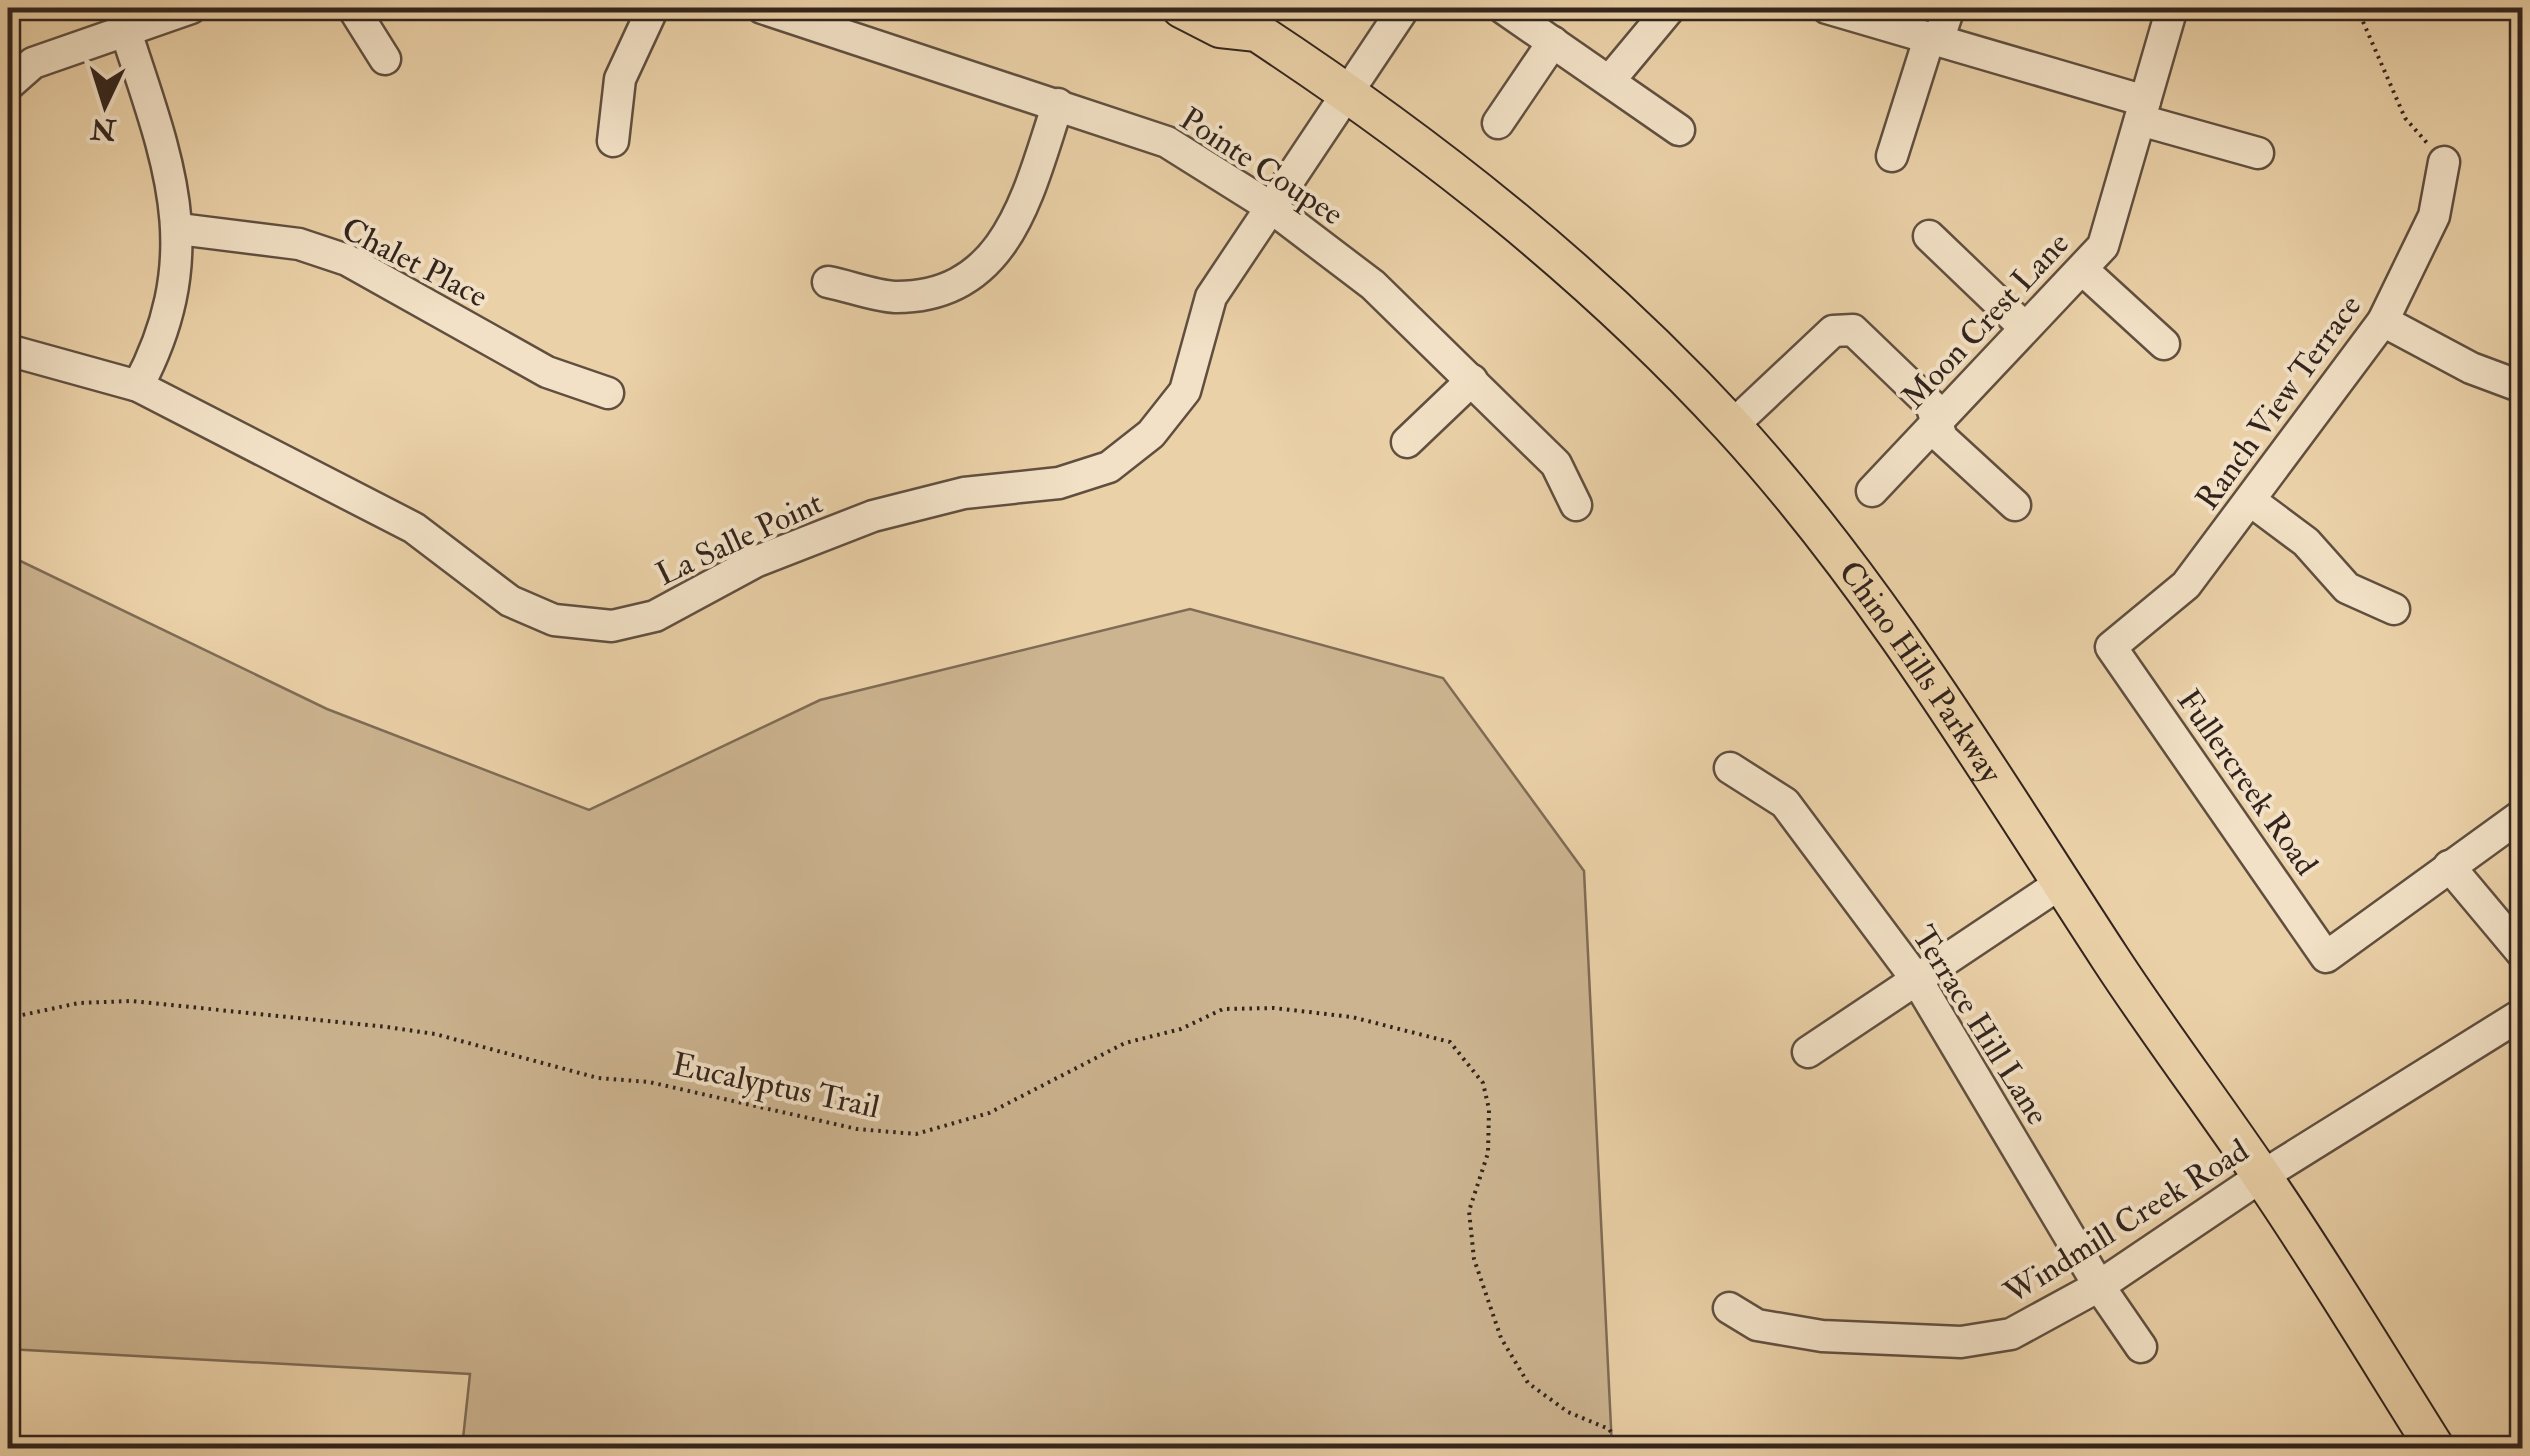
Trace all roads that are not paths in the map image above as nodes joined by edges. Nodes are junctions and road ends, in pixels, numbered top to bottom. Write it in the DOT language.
graph roads {
  1 [pos="191,8"];
  2 [pos="354,8"];
  3 [pos="653,8"];
  4 [pos="762,8"];
  5 [pos="1181,8"];
  6 [pos="1404,8"];
  7 [pos="1503,8"];
  8 [pos="1670,8"];
  9 [pos="1827,8"];
  10 [pos="1949,8"];
  11 [pos="2172,8"];
  12 [pos="1251,20"];
  13 [pos="126,32"];
  14 [pos="1934,40"];
  15 [pos="1553,42"];
  16 [pos="385,59"];
  17 [pos="1610,80"];
  18 [pos="8,85"];
  19 [pos="1348,91"];
  20 [pos="1058,104"];
  21 [pos="2143,110"];
  22 [pos="1498,122"];
  23 [pos="1679,130"];
  24 [pos="614,142"];
  25 [pos="2258,153"];
  26 [pos="1892,156"];
  27 [pos="2444,162"];
  28 [pos="1270,206"];
  29 [pos="180,229"];
  30 [pos="1928,236"];
  31 [pos="2083,270"];
  32 [pos="828,282"];
  33 [pos="2382,321"];
  34 [pos="2025,328"];
  35 [pos="2164,344"];
  36 [pos="8,350"];
  37 [pos="1472,380"];
  38 [pos="138,386"];
  39 [pos="2522,387"];
  40 [pos="608,393"];
  41 [pos="1938,420"];
  42 [pos="1732,426"];
  43 [pos="1408,442"];
  44 [pos="1872,492"];
  45 [pos="2251,502"];
  46 [pos="1576,505"];
  47 [pos="2015,505"];
  48 [pos="2394,609"];
  49 [pos="2111,647"];
  50 [pos="1730,768"];
  51 [pos="2522,814"];
  52 [pos="2449,866"];
  53 [pos="2061,883"];
  54 [pos="2522,953"];
  55 [pos="1918,980"];
  56 [pos="2522,1014"];
  57 [pos="1808,1052"];
  58 [pos="2262,1176"];
  59 [pos="2099,1286"];
  60 [pos="1729,1308"];
  61 [pos="2141,1346"];
  62 [pos="2434,1448"];
  1 -- 13 [label="street"];
  2 -- 16 [label="street"];
  3 -- 24 [label="street"];
  4 -- 20 [label="street, Pointe Coupee"];
  5 -- 12 [label="main road, Chino Hills Parkway"];
  6 -- 19 [label="street, La Salle Point"];
  7 -- 15 [label="street"];
  8 -- 17 [label="street"];
  9 -- 14 [label="street"];
  10 -- 14 [label="street"];
  11 -- 21 [label="street, Moon Crest Lane"];
  12 -- 19 [label="main road, Chino Hills Parkway"];
  13 -- 18 [label="street"];
  13 -- 29 [label="street"];
  14 -- 21 [label="street"];
  14 -- 26 [label="street"];
  15 -- 17 [label="street"];
  15 -- 22 [label="street"];
  17 -- 23 [label="street"];
  19 -- 28 [label="street, La Salle Point"];
  19 -- 42 [label="main road, Chino Hills Parkway"];
  20 -- 28 [label="street, Pointe Coupee"];
  20 -- 32 [label="street"];
  21 -- 25 [label="street"];
  21 -- 31 [label="street, Moon Crest Lane"];
  27 -- 33 [label="street, Ranch View Terrace"];
  28 -- 37 [label="street, Pointe Coupee"];
  28 -- 38 [label="street, La Salle Point"];
  29 -- 38 [label="street"];
  29 -- 40 [label="street, Chalet Place"];
  30 -- 34 [label="street"];
  31 -- 34 [label="street, Moon Crest Lane"];
  31 -- 35 [label="street"];
  33 -- 39 [label="street"];
  33 -- 45 [label="street, Ranch View Terrace"];
  34 -- 41 [label="street, Moon Crest Lane"];
  36 -- 38 [label="street, La Salle Point"];
  37 -- 43 [label="street"];
  37 -- 46 [label="street, Pointe Coupee"];
  41 -- 42 [label="street"];
  41 -- 44 [label="street, Moon Crest Lane"];
  41 -- 47 [label="street"];
  42 -- 53 [label="main road, Chino Hills Parkway"];
  45 -- 48 [label="street"];
  45 -- 49 [label="street, Ranch View Terrace"];
  49 -- 52 [label="street, Fullercreek Road"];
  50 -- 55 [label="street, Terrace Hill Lane"];
  51 -- 52 [label="street"];
  52 -- 54 [label="street"];
  53 -- 55 [label="street"];
  53 -- 58 [label="main road, Chino Hills Parkway"];
  55 -- 57 [label="street"];
  55 -- 59 [label="street, Terrace Hill Lane"];
  56 -- 58 [label="street, Windmill Creek Road"];
  58 -- 59 [label="street, Windmill Creek Road"];
  58 -- 62 [label="main road, Chino Hills Parkway"];
  59 -- 60 [label="street, Windmill Creek Road"];
  59 -- 61 [label="street, Terrace Hill Lane"];
}
